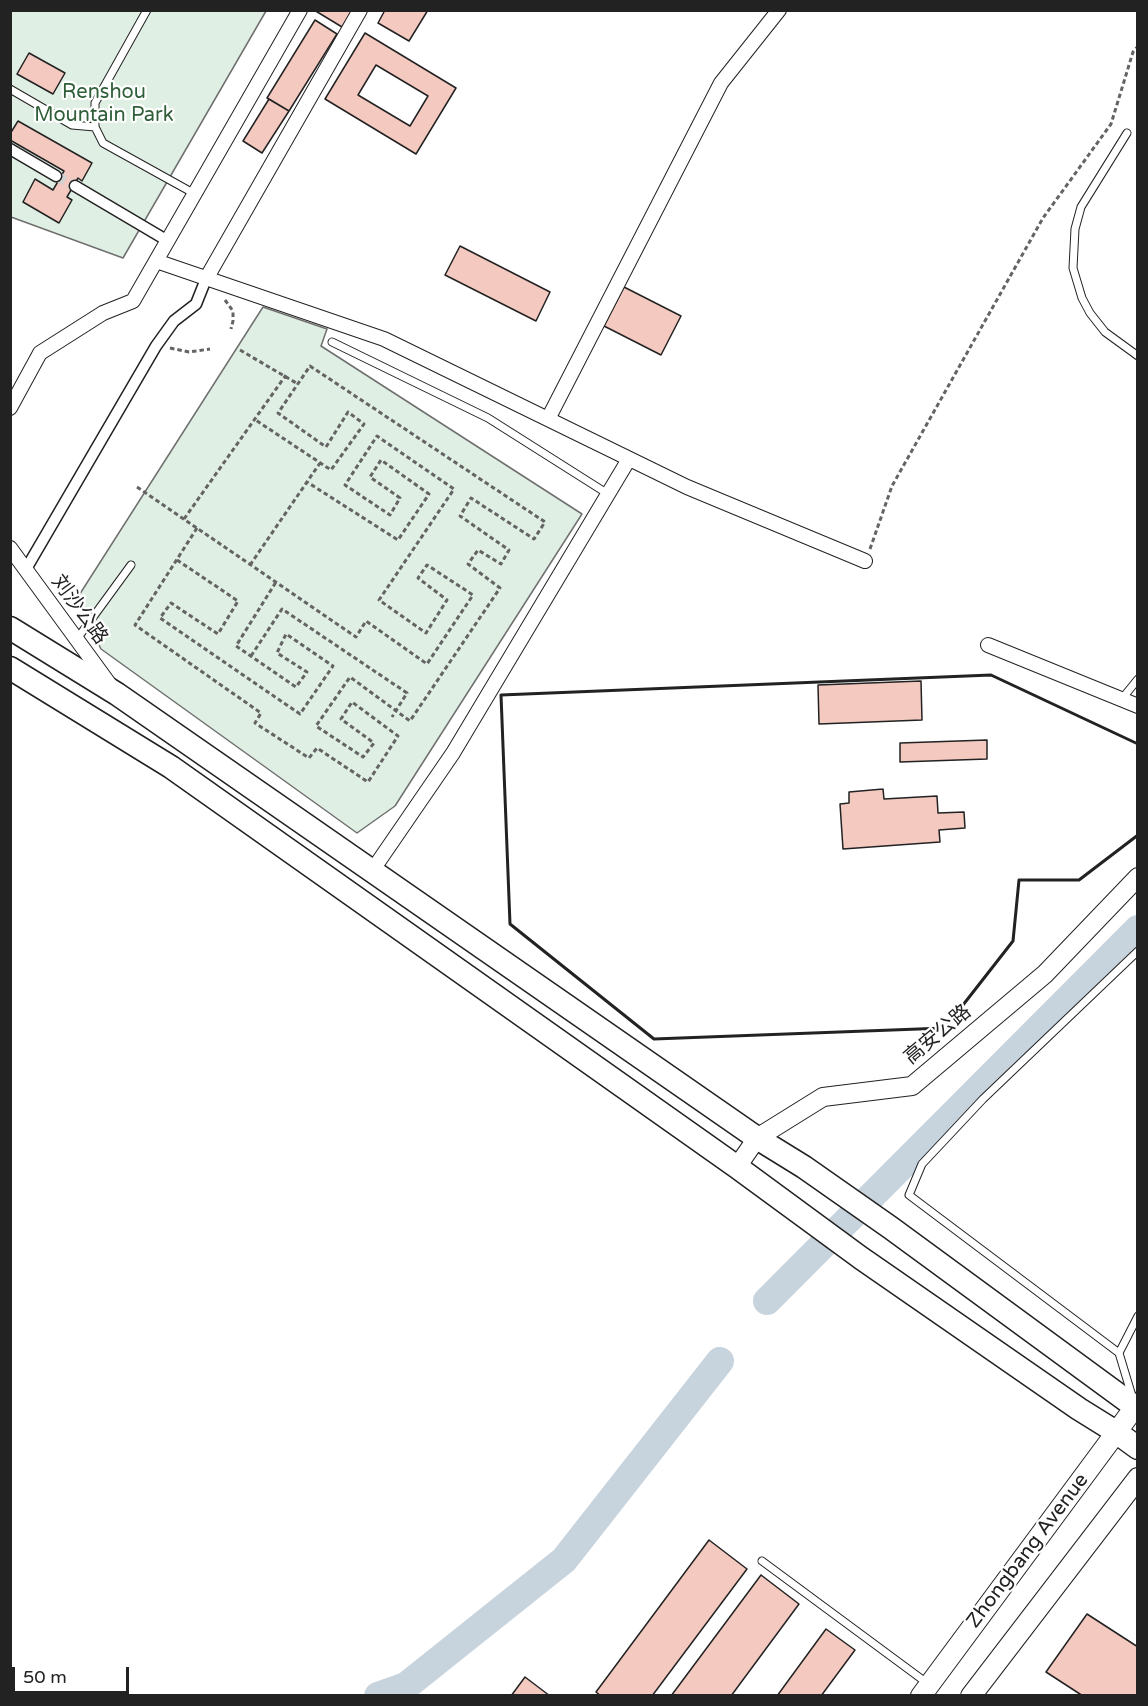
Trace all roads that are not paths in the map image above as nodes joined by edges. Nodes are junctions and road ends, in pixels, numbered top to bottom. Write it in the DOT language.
graph roads {
  1 [pos="147,10"];
  2 [pos="300,10"];
  3 [pos="360,10"];
  4 [pos="779,10"];
  5 [pos="10,89"];
  6 [pos="95,127"];
  7 [pos="1127,133"];
  8 [pos="10,149"];
  9 [pos="56,176"];
  10 [pos="75,186"];
  11 [pos="195,194"];
  12 [pos="168,240"];
  13 [pos="156,261"];
  14 [pos="206,279"];
  15 [pos="332,342"];
  16 [pos="1137,356"];
  17 [pos="10,408"];
  18 [pos="548,419"];
  19 [pos="629,459"];
  20 [pos="608,495"];
  21 [pos="10,548"];
  22 [pos="865,561"];
  23 [pos="131,565"];
  24 [pos="26,569"];
  25 [pos="10,628"];
  26 [pos="77,639"];
  27 [pos="988,645"];
  28 [pos="10,668"];
  29 [pos="1137,679"];
  30 [pos="117,694"];
  31 [pos="1121,700"];
  32 [pos="1137,706"];
  33 [pos="372,871"];
  34 [pos="1137,877"];
  35 [pos="1137,951"];
  36 [pos="758,1138"];
  37 [pos="737,1167"];
  38 [pos="1137,1316"];
  39 [pos="1119,1353"];
  40 [pos="1136,1408"];
  41 [pos="1116,1432"];
  42 [pos="1137,1448"];
  43 [pos="1137,1478"];
  44 [pos="762,1561"];
  45 [pos="925,1690"];
  46 [pos="971,1695"];
  1 -- 6 [label="lane"];
  2 -- 11 [label="street"];
  3 -- 14 [label="street"];
  4 -- 18 [label="street"];
  5 -- 6 [label="lane"];
  6 -- 11 [label="lane"];
  7 -- 16 [label="lane"];
  8 -- 9 [label="street"];
  10 -- 12 [label="street"];
  11 -- 12 [label="street"];
  12 -- 13 [label="street"];
  13 -- 14 [label="street"];
  13 -- 17 [label="street"];
  14 -- 18 [label="street"];
  14 -- 24 [label="street"];
  15 -- 20 [label="lane"];
  18 -- 19 [label="street"];
  19 -- 20 [label="street"];
  19 -- 22 [label="street"];
  20 -- 33 [label="street"];
  21 -- 24 [label="street, 刘沙公路"];
  23 -- 26 [label="lane"];
  24 -- 26 [label="street, 刘沙公路"];
  25 -- 30 [label="main road"];
  26 -- 30 [label="street, 刘沙公路"];
  27 -- 31 [label="street"];
  28 -- 37 [label="main road"];
  29 -- 31 [label="lane"];
  30 -- 33 [label="main road"];
  31 -- 32 [label="street"];
  33 -- 36 [label="main road"];
  34 -- 36 [label="street, 高安公路"];
  35 -- 39 [label="lane"];
  36 -- 37 [label="street, 高安公路"];
  36 -- 40 [label="main road"];
  37 -- 41 [label="main road"];
  38 -- 39 [label="lane"];
  39 -- 40 [label="lane"];
  40 -- 41 [label="main road, Zhongbang Avenue"];
  41 -- 42 [label="main road"];
  41 -- 45 [label="main road, Zhongbang Avenue"];
  43 -- 46 [label="main road"];
  44 -- 45 [label="lane"];
}
